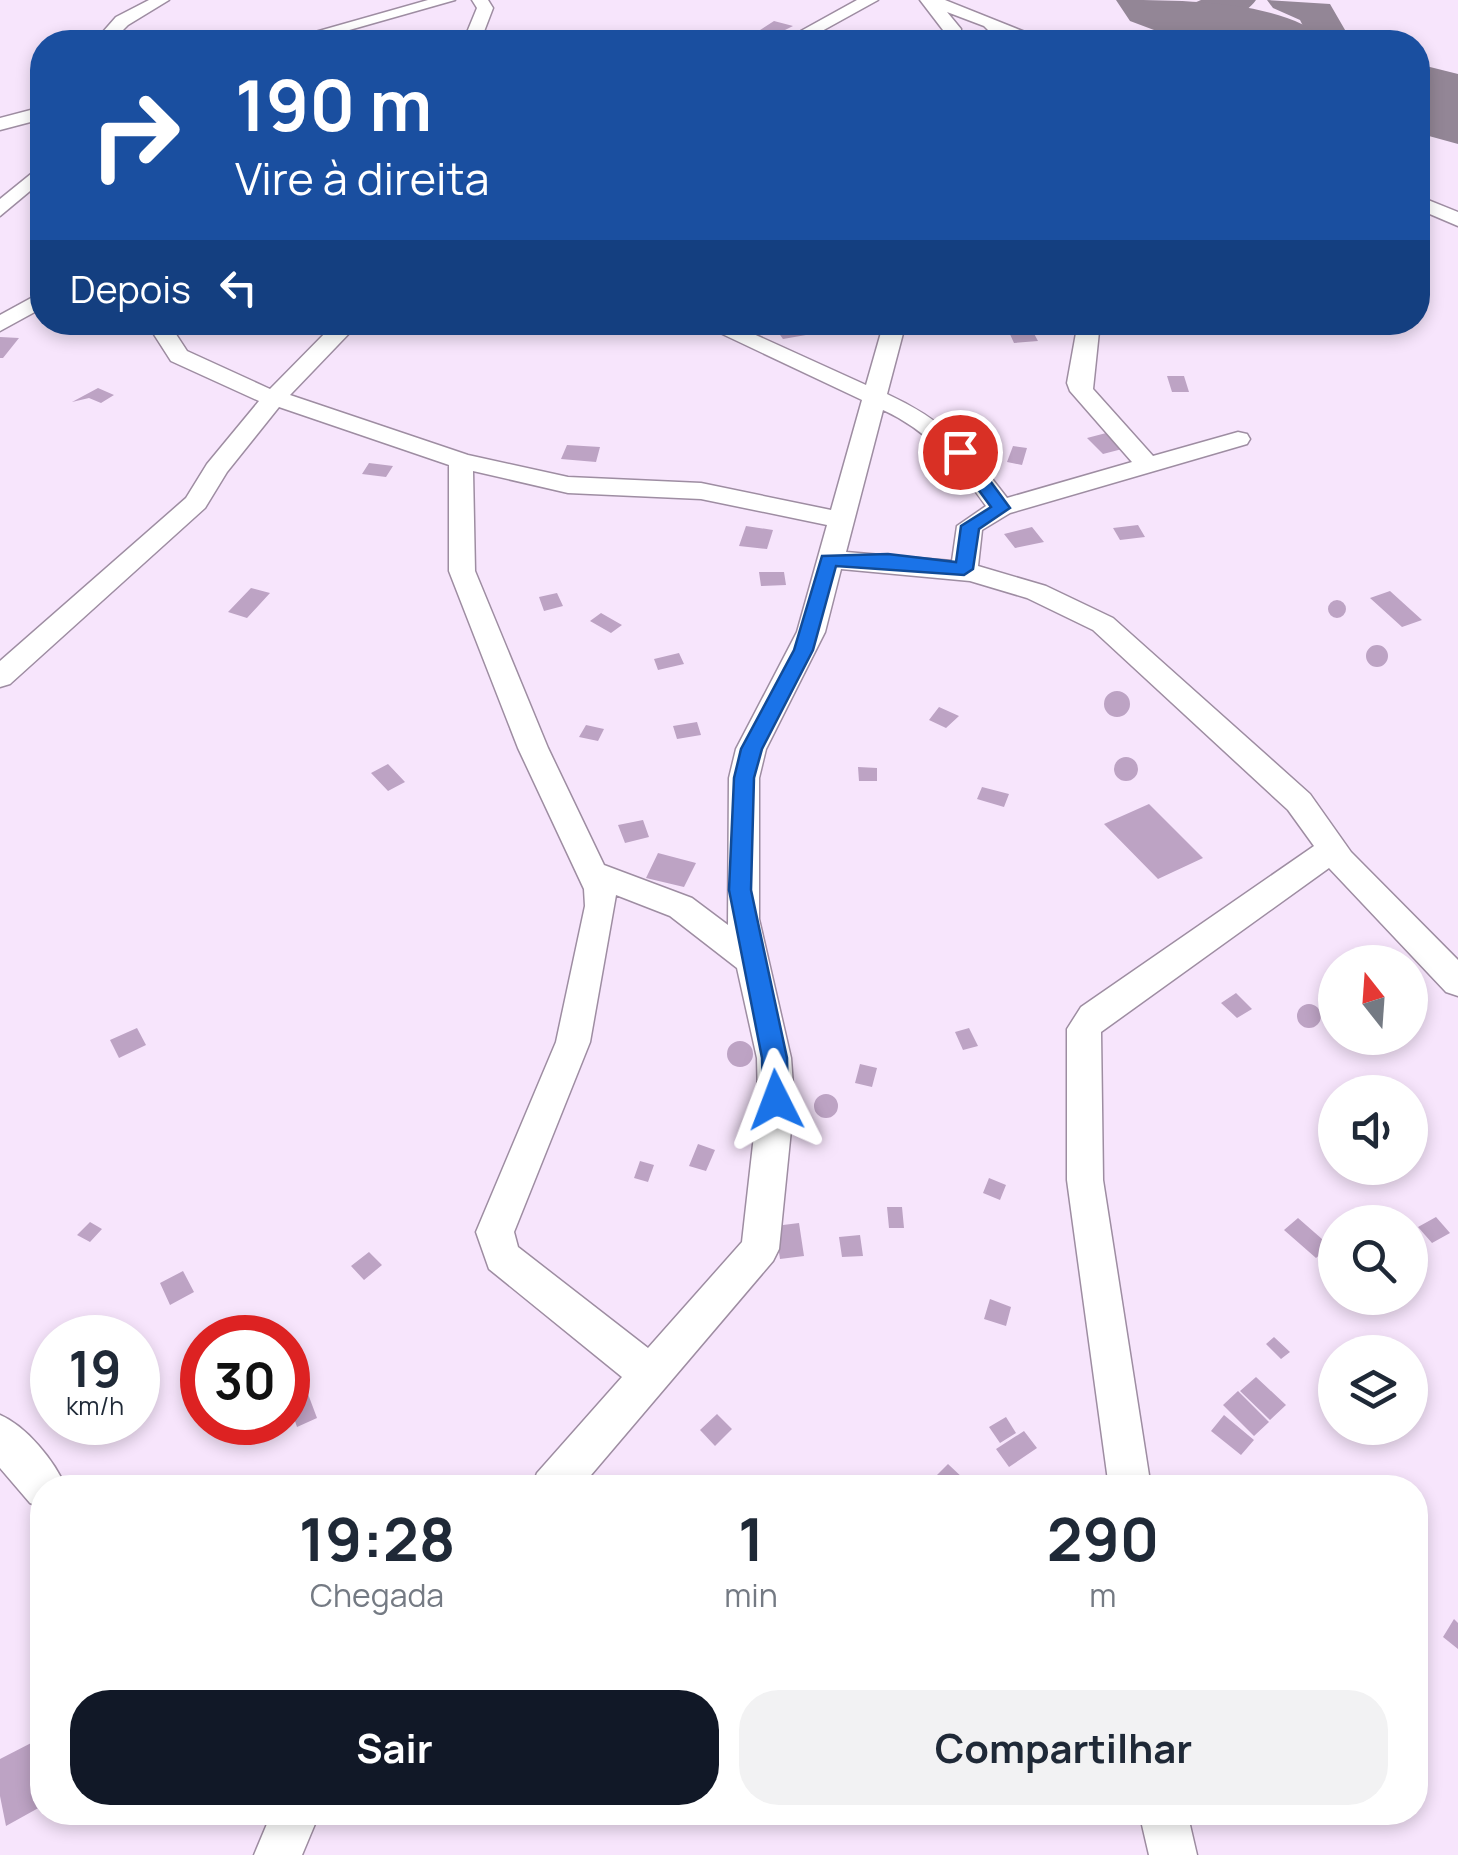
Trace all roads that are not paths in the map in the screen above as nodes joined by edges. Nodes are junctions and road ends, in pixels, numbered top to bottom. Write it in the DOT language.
graph roads {
  1 [pos="161,0"];
  2 [pos="447,0"];
  3 [pos="870,0"];
  4 [pos="928,0"];
  5 [pos="485,3"];
  6 [pos="990,22"];
  7 [pos="113,30"];
  8 [pos="334,30"];
  9 [pos="477,30"];
  10 [pos="813,30"];
  11 [pos="952,30"];
  12 [pos="998,30"];
  13 [pos="1010,30"];
  14 [pos="30,115"];
  15 [pos="0,124"];
  16 [pos="30,182"];
  17 [pos="1430,207"];
  18 [pos="0,210"];
  19 [pos="1458,220"];
  20 [pos="30,306"];
  21 [pos="0,324"];
  22 [pos="165,335"];
  23 [pos="337,335"];
  24 [pos="738,335"];
  25 [pos="891,335"];
  26 [pos="1087,335"];
  27 [pos="874,394"];
  28 [pos="273,400"];
  29 [pos="1238,440"];
  30 [pos="461,461"];
  31 [pos="1149,466"];
  32 [pos="1001,508"];
  33 [pos="842,520"];
  34 [pos="828,560"];
  35 [pos="964,569"];
  36 [pos="0,677"];
  37 [pos="1333,850"];
  38 [pos="590,872"];
  39 [pos="753,962"];
  40 [pos="1458,982"];
  41 [pos="652,1376"];
  42 [pos="5,1453"];
  43 [pos="30,1475"];
  44 [pos="564,1475"];
  45 [pos="1128,1475"];
  46 [pos="291,1825"];
  47 [pos="1166,1825"];
  48 [pos="278,1855"];
  49 [pos="1173,1855"];
  1 -- 7 [label="street"];
  2 -- 8 [label="street"];
  3 -- 10 [label="street"];
  4 -- 6 [label="street"];
  4 -- 11 [label="street"];
  5 -- 9 [label="street"];
  6 -- 12 [label="street"];
  6 -- 13 [label="street"];
  14 -- 15 [label="street"];
  16 -- 18 [label="street"];
  17 -- 19 [label="street"];
  20 -- 21 [label="street"];
  22 -- 28 [label="street"];
  23 -- 28 [label="street"];
  24 -- 27 [label="street"];
  25 -- 27 [label="street"];
  26 -- 31 [label="street"];
  27 -- 32 [label="street"];
  27 -- 33 [label="street"];
  28 -- 30 [label="street"];
  28 -- 36 [label="street"];
  29 -- 31 [label="street"];
  30 -- 33 [label="street"];
  30 -- 38 [label="street"];
  31 -- 32 [label="street"];
  32 -- 35 [label="street"];
  33 -- 34 [label="street"];
  34 -- 35 [label="street"];
  34 -- 39 [label="street"];
  35 -- 37 [label="street"];
  37 -- 40 [label="street"];
  37 -- 45 [label="street"];
  38 -- 39 [label="street"];
  38 -- 41 [label="street"];
  39 -- 41 [label="street"];
  41 -- 44 [label="street"];
  42 -- 43 [label="street"];
  46 -- 48 [label="street"];
  47 -- 49 [label="street"];
}
